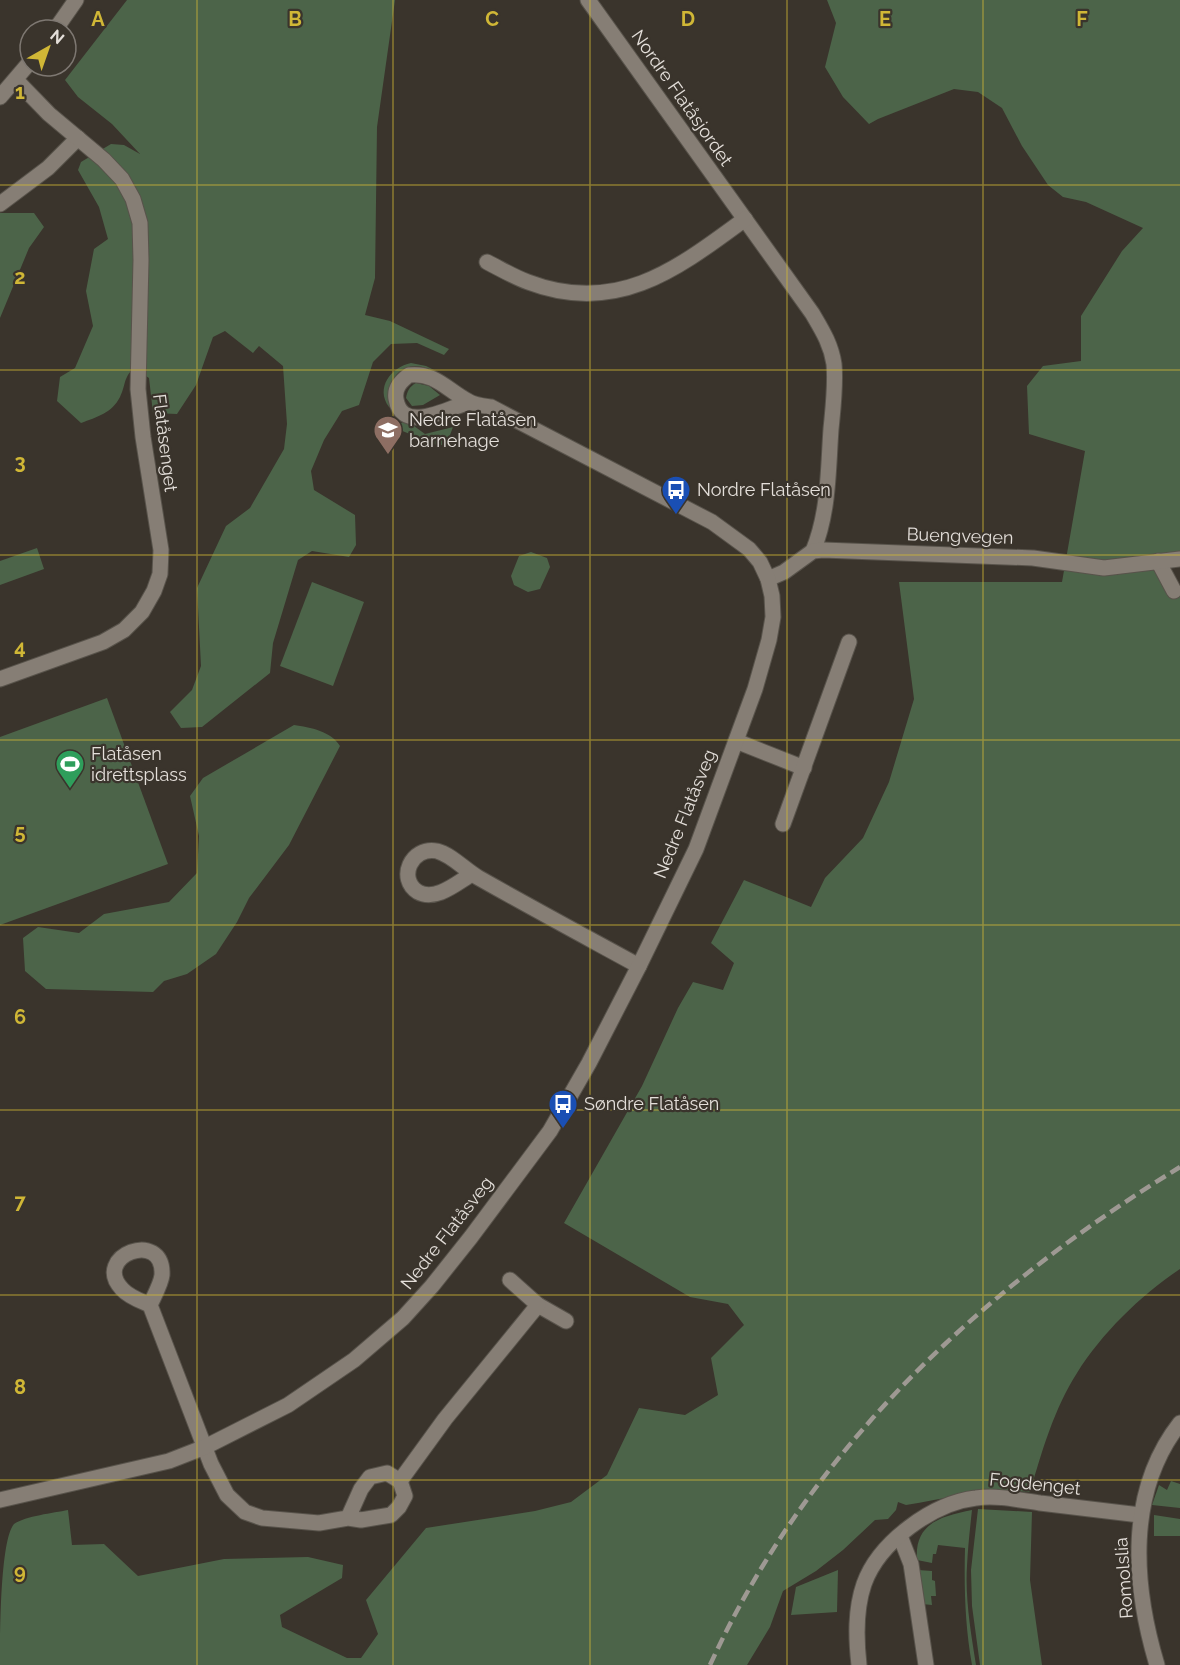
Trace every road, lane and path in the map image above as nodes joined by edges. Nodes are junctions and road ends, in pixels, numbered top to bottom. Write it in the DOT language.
graph roads {
  1 [pos="76,0"];
  2 [pos="588,0"];
  3 [pos="63,18"];
  4 [pos="18,77"];
  5 [pos="16,80"];
  6 [pos="0,97"];
  7 [pos="78,138"];
  8 [pos="0,204"];
  9 [pos="745,219"];
  10 [pos="487,262"];
  11 [pos="469,402"];
  12 [pos="813,551"];
  13 [pos="1180,559"];
  14 [pos="1158,561"];
  15 [pos="768,579"];
  16 [pos="1174,591"];
  17 [pos="849,642"];
  18 [pos="0,679"];
  19 [pos="736,741"];
  20 [pos="804,768"];
  21 [pos="783,824"];
  22 [pos="472,874"];
  23 [pos="639,966"];
  24 [pos="510,1280"];
  25 [pos="150,1305"];
  26 [pos="538,1305"];
  27 [pos="566,1321"];
  28 [pos="1180,1423"];
  29 [pos="205,1447"];
  30 [pos="400,1481"];
  31 [pos="0,1500"];
  32 [pos="1140,1515"];
  33 [pos="348,1518"];
  34 [pos="900,1536"];
  35 [pos="860,1665"];
  36 [pos="926,1665"];
  37 [pos="1157,1665"];
  1 -- 3 [label="street"];
  2 -- 9 [label="street, Nordre Flatåsjordet"];
  4 -- 5 [label="street"];
  5 -- 6 [label="street"];
  5 -- 7 [label="street, Flatåsenget"];
  7 -- 8 [label="street"];
  7 -- 18 [label="street, Flatåsenget"];
  9 -- 10 [label="street"];
  9 -- 12 [label="street, Nordre Flatåsjordet"];
  11 -- 15 [label="street, Nedre Flatåsveg"];
  12 -- 14 [label="street, Buengvegen"];
  12 -- 15 [label="street"];
  13 -- 14 [label="street, Buengvegen"];
  14 -- 16 [label="street"];
  15 -- 19 [label="street, Nedre Flatåsveg"];
  17 -- 20 [label="street"];
  19 -- 20 [label="street, Nedre Flatåsveg"];
  19 -- 23 [label="street, Nedre Flatåsveg"];
  20 -- 21 [label="street"];
  22 -- 23 [label="street"];
  23 -- 29 [label="street, Nedre Flatåsveg"];
  24 -- 26 [label="street"];
  25 -- 29 [label="street"];
  26 -- 27 [label="street"];
  26 -- 30 [label="street"];
  28 -- 32 [label="street, Romolslia"];
  29 -- 31 [label="street, Nedre Flatåsveg"];
  29 -- 33 [label="street"];
  30 -- 33 [label="street"];
  30 -- 33 [label="street"];
  32 -- 34 [label="street, Fogdenget"];
  32 -- 37 [label="street, Romolslia"];
  34 -- 35 [label="street, Fogdenget"];
  34 -- 36 [label="street"];
}
